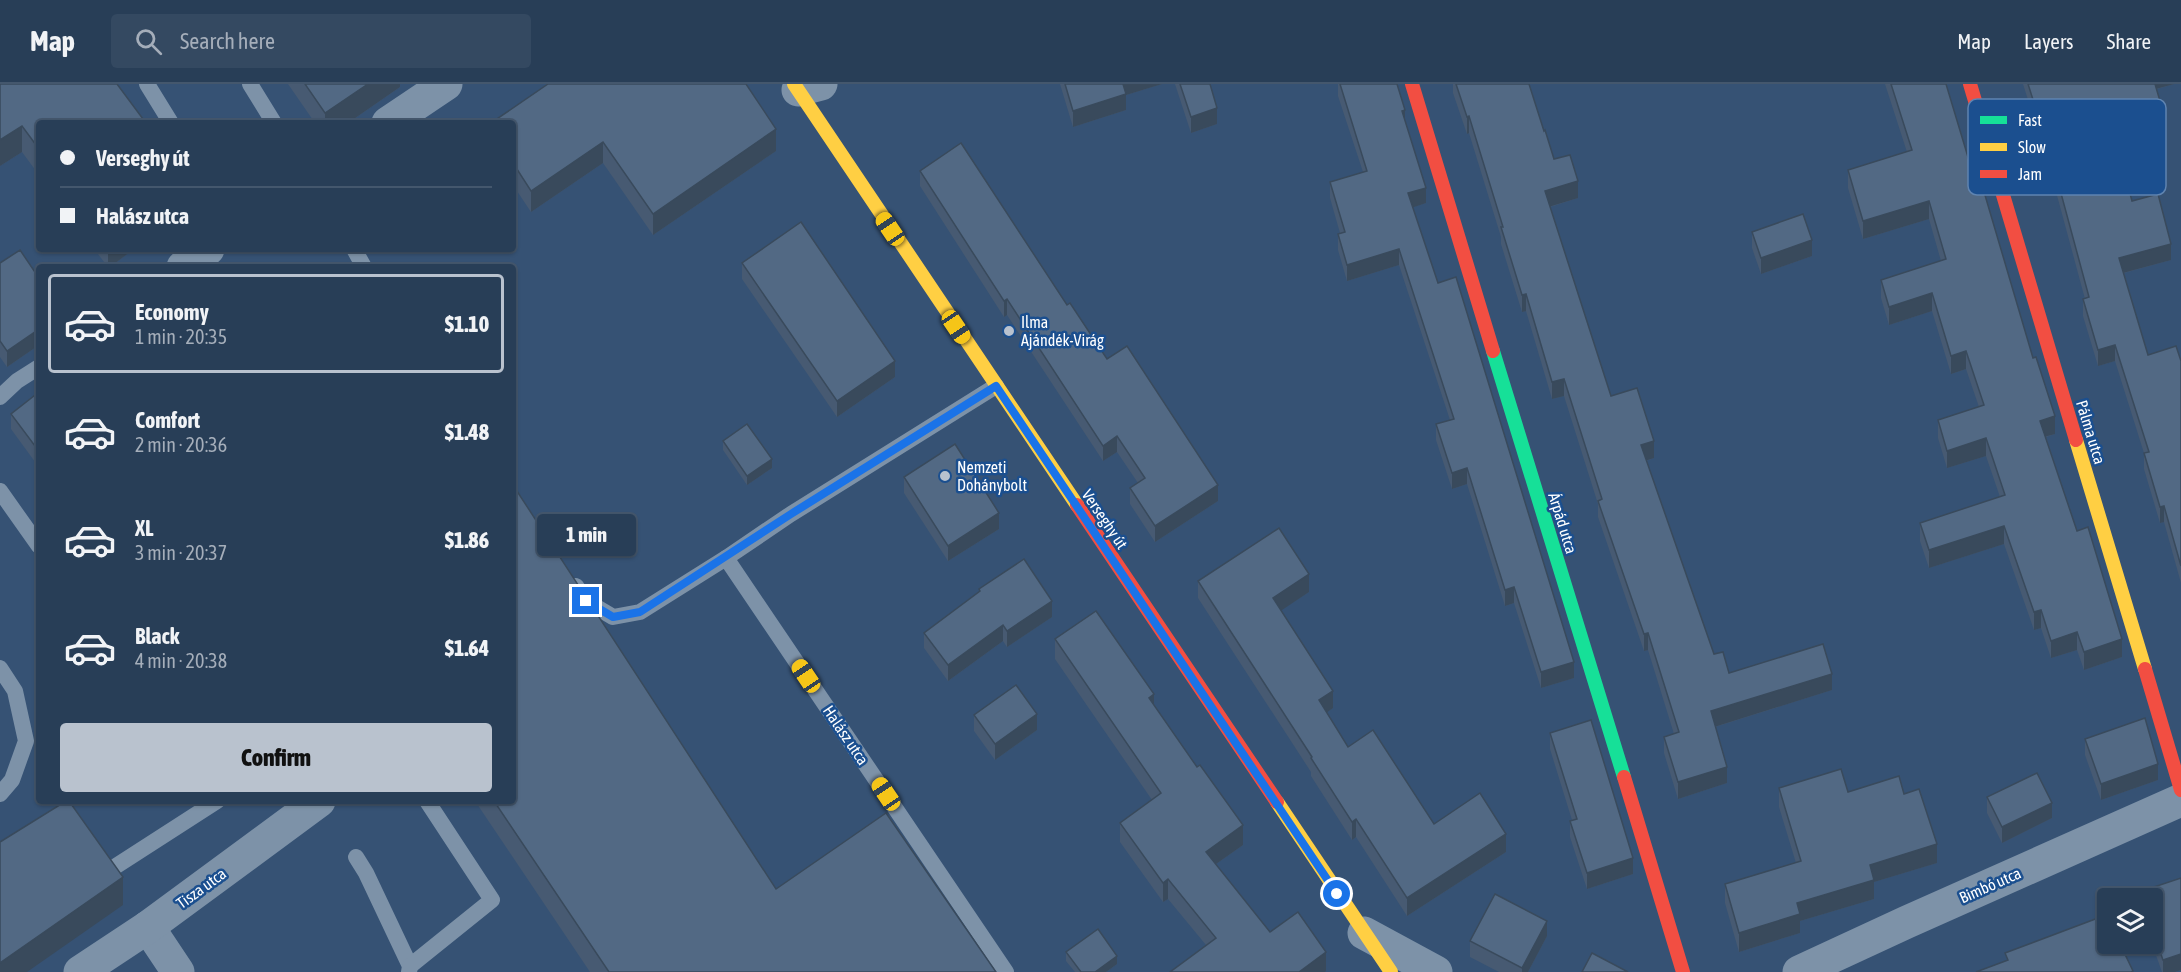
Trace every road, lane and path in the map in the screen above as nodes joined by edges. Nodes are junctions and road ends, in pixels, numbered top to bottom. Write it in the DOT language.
graph roads {
  1 [pos="147,84"];
  2 [pos="250,84"];
  3 [pos="446,84"];
  4 [pos="1412,84"];
  5 [pos="1970,84"];
  6 [pos="804,86"];
  7 [pos="1974,99"];
  8 [pos="169,120"];
  9 [pos="272,120"];
  10 [pos="392,120"];
  11 [pos="2003,195"];
  12 [pos="204,252"];
  13 [pos="187,264"];
  14 [pos="36,370"];
  15 [pos="996,386"];
  16 [pos="0,397"];
  17 [pos="0,491"];
  18 [pos="36,542"];
  19 [pos="726,558"];
  20 [pos="566,572"];
  21 [pos="0,668"];
  22 [pos="2181,790"];
  23 [pos="0,794"];
  24 [pos="2181,800"];
  25 [pos="212,804"];
  26 [pos="315,804"];
  27 [pos="429,804"];
  28 [pos="356,857"];
  29 [pos="113,868"];
  30 [pos="148,927"];
  31 [pos="1364,933"];
  32 [pos="410,969"];
  33 [pos="80,972"];
  34 [pos="178,972"];
  35 [pos="1006,972"];
  36 [pos="1390,972"];
  37 [pos="1436,972"];
  38 [pos="1683,972"];
  39 [pos="1799,972"];
  1 -- 8 [label="lane"];
  2 -- 9 [label="lane"];
  3 -- 10 [label="street"];
  4 -- 38 [label="street, Árpád utca"];
  5 -- 7 [label="street, Pálma utca"];
  6 -- 15 [label="street, Verseghy út"];
  11 -- 22 [label="street, Pálma utca"];
  12 -- 13 [label="street"];
  14 -- 16 [label="lane"];
  15 -- 19 [label="lane"];
  15 -- 31 [label="street, Verseghy út"];
  17 -- 18 [label="lane"];
  19 -- 20 [label="lane"];
  19 -- 35 [label="lane, Halász utca"];
  21 -- 23 [label="lane"];
  24 -- 39 [label="street, Bimbó utca"];
  25 -- 29 [label="lane"];
  26 -- 30 [label="street, Tisza utca"];
  27 -- 32 [label="lane"];
  28 -- 32 [label="lane"];
  30 -- 33 [label="street, Tisza utca"];
  30 -- 34 [label="street"];
  31 -- 36 [label="street, Verseghy út"];
  31 -- 37 [label="street"];
}
